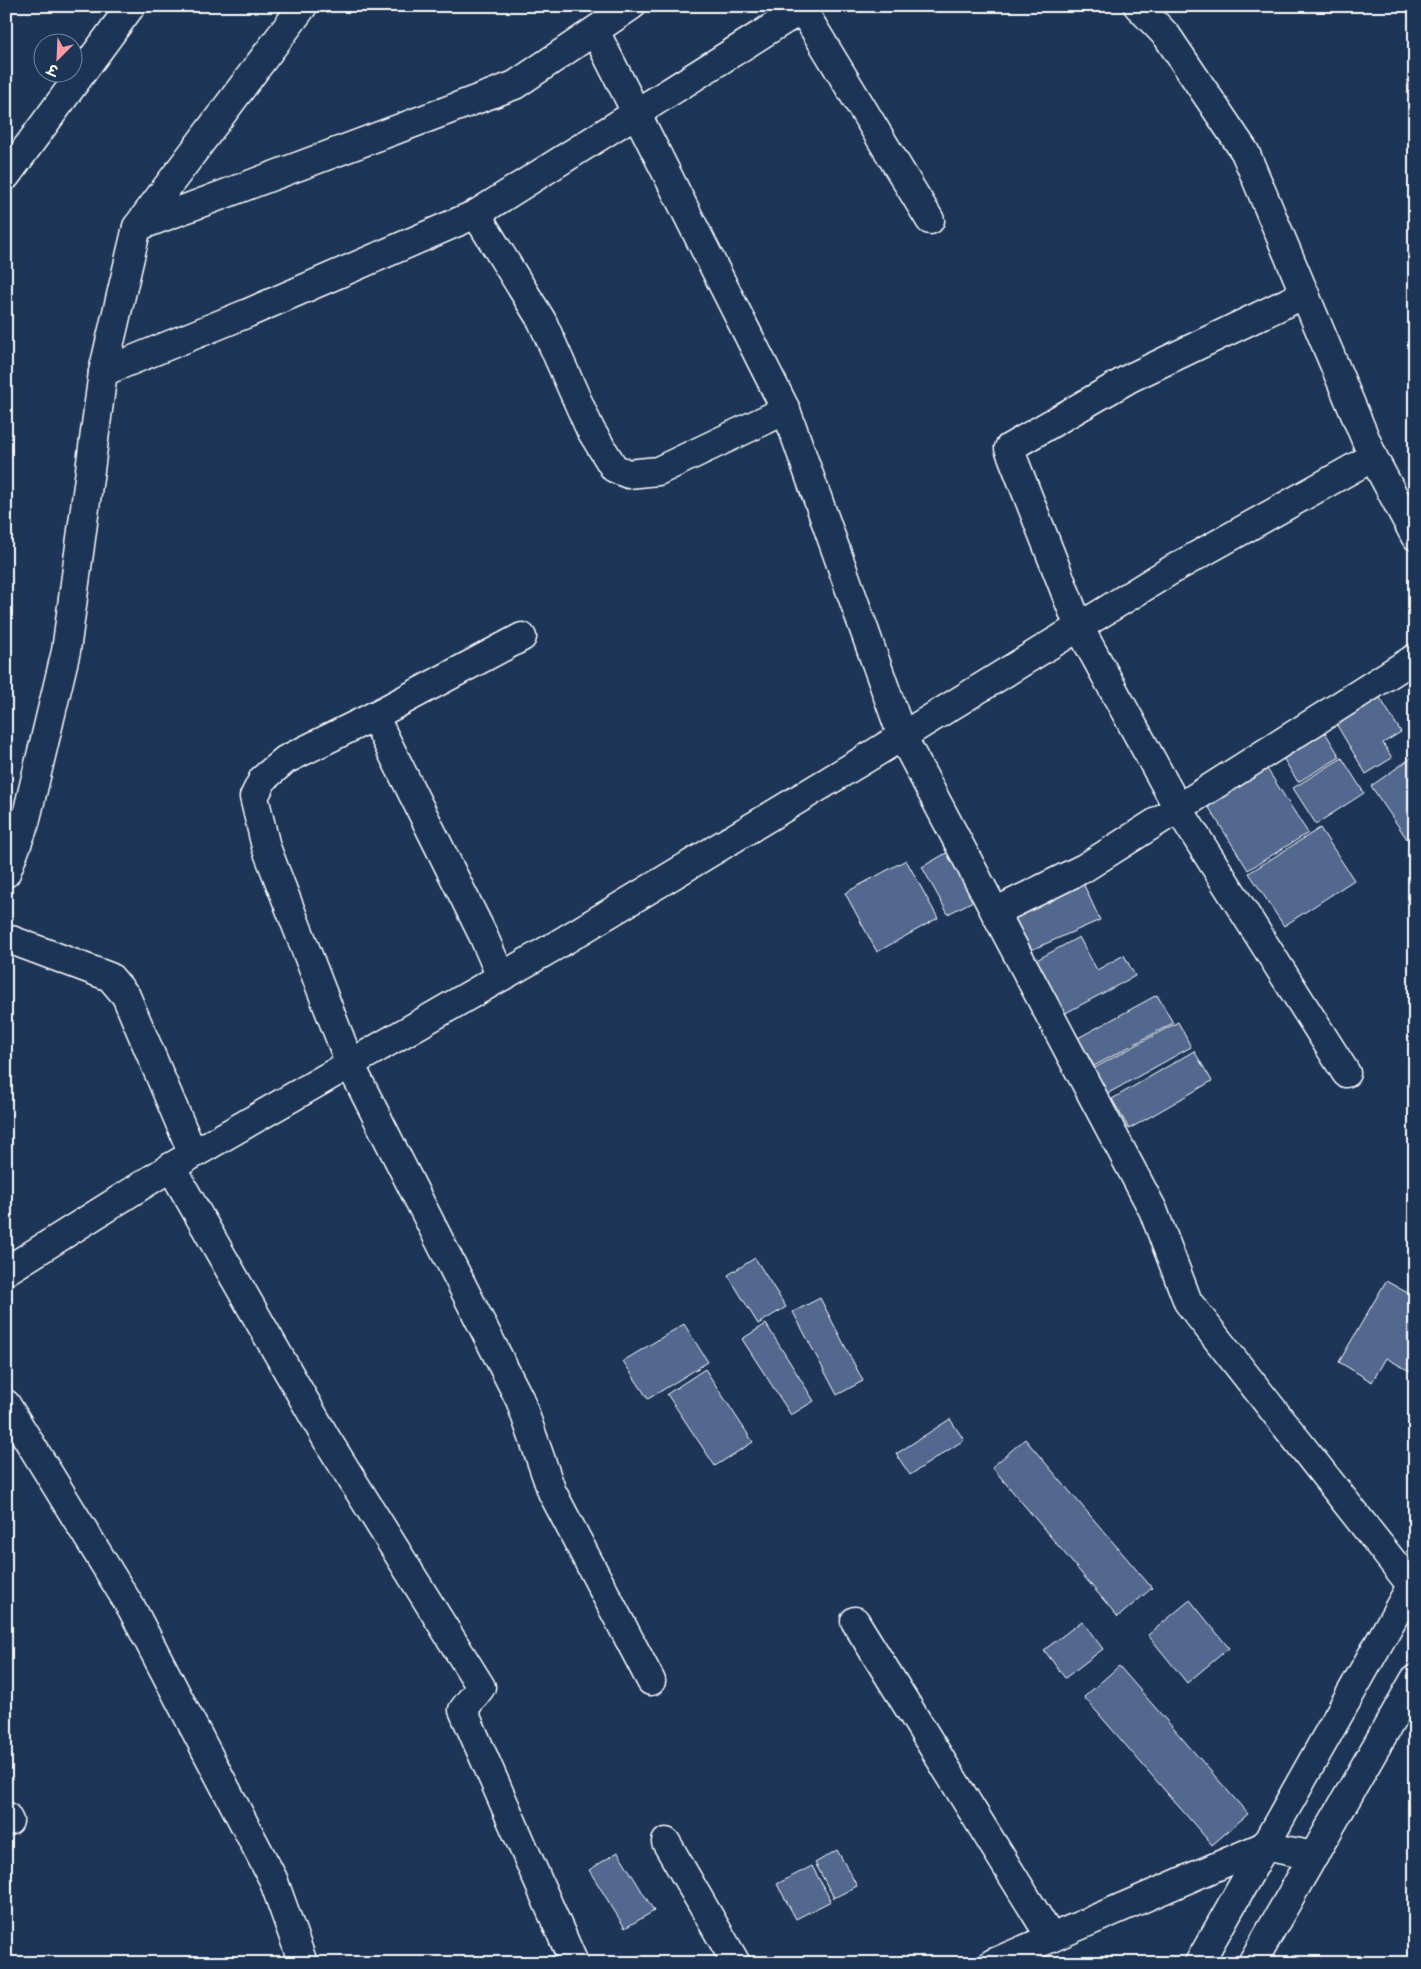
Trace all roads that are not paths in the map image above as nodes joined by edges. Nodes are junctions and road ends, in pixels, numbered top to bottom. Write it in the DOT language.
graph roads {
  1 [pos="131,6"];
  2 [pos="302,6"];
  3 [pos="631,6"];
  4 [pos="1138,6"];
  5 [pos="786,11"];
  6 [pos="595,31"];
  7 [pos="635,114"];
  8 [pos="6,176"];
  9 [pos="476,214"];
  10 [pos="930,220"];
  11 [pos="137,227"];
  12 [pos="1305,294"];
  13 [pos="103,372"];
  14 [pos="786,410"];
  15 [pos="1373,457"];
  16 [pos="1415,536"];
  17 [pos="1079,627"];
  18 [pos="522,637"];
  19 [pos="1415,658"];
  20 [pos="374,716"];
  21 [pos="902,736"];
  22 [pos="1178,808"];
  23 [pos="6,873"];
  24 [pos="995,912"];
  25 [pos="6,938"];
  26 [pos="501,977"];
  27 [pos="350,1064"];
  28 [pos="1346,1073"];
  29 [pos="182,1160"];
  30 [pos="6,1271"];
  31 [pos="6,1404"];
  32 [pos="1414,1585"];
  33 [pos="855,1621"];
  34 [pos="1415,1679"];
  35 [pos="651,1681"];
  36 [pos="666,1842"];
  37 [pos="1264,1846"];
  38 [pos="1314,1856"];
  39 [pos="1051,1938"];
  40 [pos="303,1963"];
  41 [pos="574,1963"];
  42 [pos="736,1963"];
  43 [pos="993,1963"];
  44 [pos="1199,1963"];
  45 [pos="1252,1963"];
  1 -- 8 [label="street"];
  2 -- 11 [label="street"];
  3 -- 6 [label="street"];
  4 -- 12 [label="street"];
  5 -- 7 [label="street"];
  5 -- 10 [label="street"];
  6 -- 7 [label="street"];
  6 -- 11 [label="street"];
  7 -- 9 [label="street"];
  7 -- 14 [label="street"];
  9 -- 13 [label="street"];
  9 -- 14 [label="street"];
  11 -- 13 [label="street"];
  12 -- 15 [label="street"];
  12 -- 17 [label="street"];
  13 -- 23 [label="street"];
  14 -- 21 [label="street"];
  15 -- 16 [label="street"];
  15 -- 17 [label="street"];
  17 -- 21 [label="street"];
  17 -- 22 [label="street"];
  18 -- 20 [label="street"];
  19 -- 22 [label="street"];
  20 -- 26 [label="street"];
  20 -- 27 [label="street"];
  21 -- 24 [label="street"];
  21 -- 26 [label="street"];
  22 -- 24 [label="street"];
  22 -- 28 [label="street"];
  24 -- 32 [label="street"];
  25 -- 29 [label="street"];
  26 -- 27 [label="street"];
  27 -- 29 [label="street"];
  27 -- 35 [label="street"];
  29 -- 30 [label="street"];
  29 -- 41 [label="street"];
  31 -- 40 [label="street"];
  32 -- 37 [label="street"];
  33 -- 39 [label="street"];
  34 -- 38 [label="street"];
  36 -- 42 [label="street"];
  37 -- 38 [label="street"];
  37 -- 39 [label="street"];
  37 -- 44 [label="street"];
  38 -- 45 [label="street"];
  39 -- 43 [label="street"];
}
